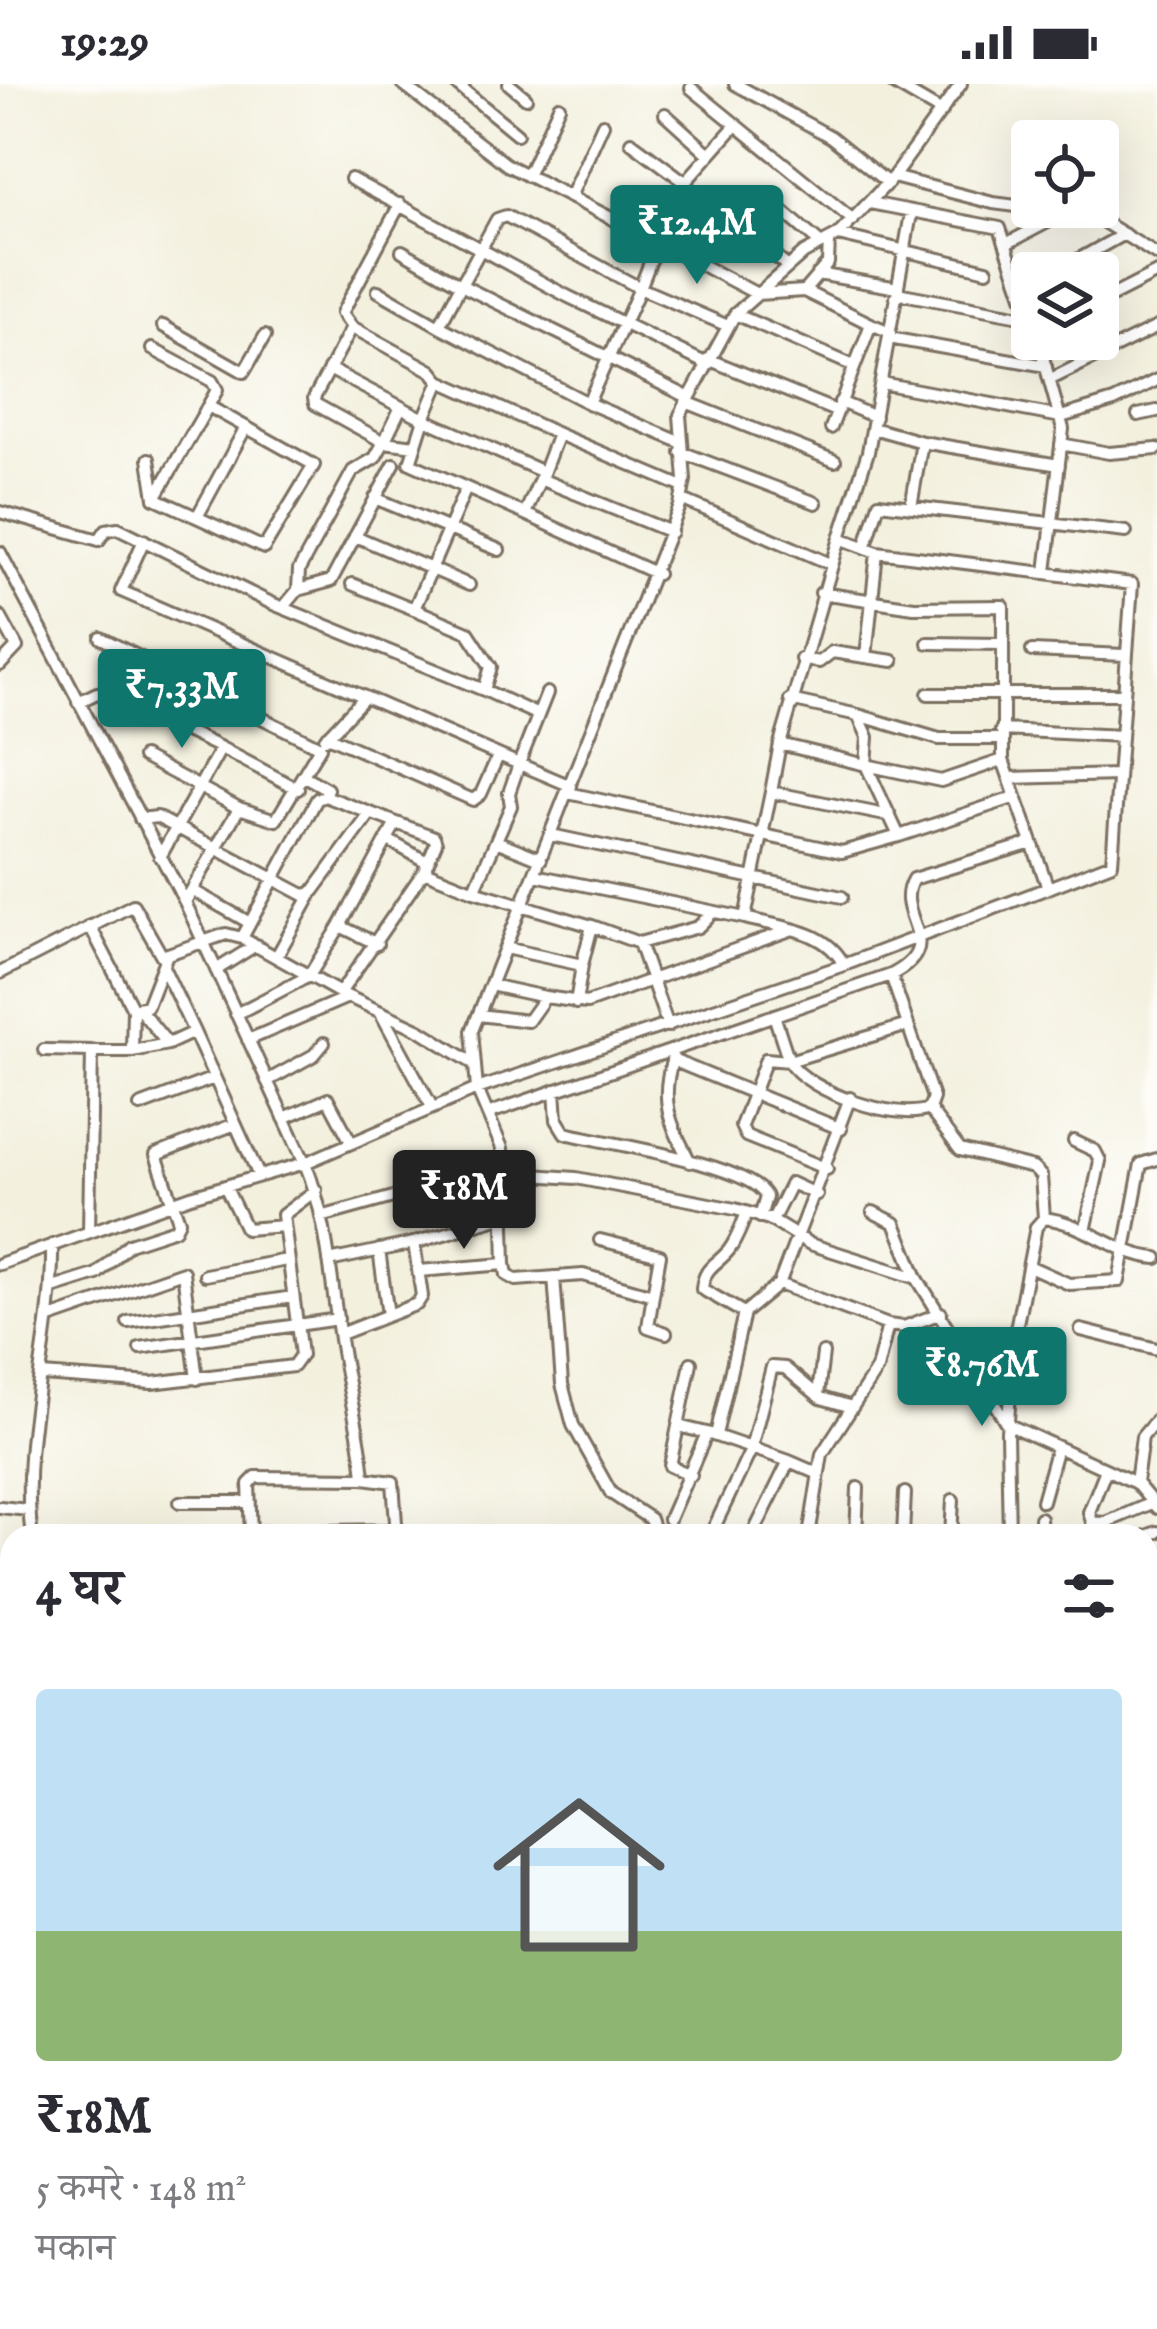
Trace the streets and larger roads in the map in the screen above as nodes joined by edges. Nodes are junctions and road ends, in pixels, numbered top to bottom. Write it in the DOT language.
graph roads {
  1 [pos="456,84"];
  2 [pos="509,84"];
  3 [pos="735,84"];
  4 [pos="894,84"];
  5 [pos="961,84"];
  6 [pos="406,85"];
  7 [pos="691,88"];
  8 [pos="526,98"];
  9 [pos="559,106"];
  10 [pos="942,112"];
  11 [pos="665,114"];
  12 [pos="603,124"];
  13 [pos="736,125"];
  14 [pos="517,134"];
  15 [pos="631,142"];
  16 [pos="708,153"];
  17 [pos="527,176"];
  18 [pos="351,179"];
  19 [pos="890,180"];
  20 [pos="685,182"];
  21 [pos="570,197"];
  22 [pos="766,197"];
  23 [pos="870,202"];
  24 [pos="400,204"];
  25 [pos="1011,205"];
  26 [pos="911,214"];
  27 [pos="853,220"];
  28 [pos="740,226"];
  29 [pos="1036,228"];
  30 [pos="1114,228"];
  31 [pos="1124,234"];
  32 [pos="829,239"];
  33 [pos="655,240"];
  34 [pos="1006,244"];
  35 [pos="481,248"];
  36 [pos="401,251"];
  37 [pos="1092,252"];
  38 [pos="904,253"];
  39 [pos="1011,254"];
  40 [pos="1157,255"];
  41 [pos="788,267"];
  42 [pos="987,270"];
  43 [pos="1157,273"];
  44 [pos="818,274"];
  45 [pos="461,285"];
  46 [pos="640,288"];
  47 [pos="804,290"];
  48 [pos="897,290"];
  49 [pos="378,291"];
  50 [pos="1119,292"];
  51 [pos="757,294"];
  52 [pos="1011,316"];
  53 [pos="732,320"];
  54 [pos="623,324"];
  55 [pos="872,324"];
  56 [pos="163,326"];
  57 [pos="352,326"];
  58 [pos="439,326"];
  59 [pos="1157,327"];
  60 [pos="265,335"];
  61 [pos="889,335"];
  62 [pos="152,349"];
  63 [pos="607,360"];
  64 [pos="1044,360"];
  65 [pos="706,361"];
  66 [pos="1046,365"];
  67 [pos="854,366"];
  68 [pos="329,369"];
  69 [pos="1051,379"];
  70 [pos="1157,380"];
  71 [pos="440,381"];
  72 [pos="880,383"];
  73 [pos="687,400"];
  74 [pos="588,403"];
  75 [pos="208,406"];
  76 [pos="838,406"];
  77 [pos="401,407"];
  78 [pos="1157,411"];
  79 [pos="1138,415"];
  80 [pos="1061,417"];
  81 [pos="424,419"];
  82 [pos="873,423"];
  83 [pos="246,428"];
  84 [pos="831,428"];
  85 [pos="557,434"];
  86 [pos="384,442"];
  87 [pos="922,442"];
  88 [pos="1061,444"];
  89 [pos="416,446"];
  90 [pos="680,447"];
  91 [pos="1157,449"];
  92 [pos="375,458"];
  93 [pos="149,459"];
  94 [pos="835,461"];
  95 [pos="410,463"];
  96 [pos="394,464"];
  97 [pos="1059,465"];
  98 [pos="542,475"];
  99 [pos="466,488"];
  100 [pos="682,494"];
  101 [pos="155,498"];
  102 [pos="375,498"];
  103 [pos="816,503"];
  104 [pos="911,506"];
  105 [pos="0,512"];
  106 [pos="525,514"];
  107 [pos="197,518"];
  108 [pos="1052,523"];
  109 [pos="447,530"];
  110 [pos="671,532"];
  111 [pos="1126,532"];
  112 [pos="355,536"];
  113 [pos="839,538"];
  114 [pos="144,540"];
  115 [pos="499,550"];
  116 [pos="871,550"];
  117 [pos="0,552"];
  118 [pos="831,564"];
  119 [pos="430,570"];
  120 [pos="1046,572"];
  121 [pos="656,574"];
  122 [pos="352,584"];
  123 [pos="469,584"];
  124 [pos="298,590"];
  125 [pos="821,593"];
  126 [pos="872,603"];
  127 [pos="283,608"];
  128 [pos="415,609"];
  129 [pos="0,616"];
  130 [pos="101,638"];
  131 [pos="928,643"];
  132 [pos="1002,644"];
  133 [pos="128,651"];
  134 [pos="1032,651"];
  135 [pos="1125,655"];
  136 [pos="866,657"];
  137 [pos="801,659"];
  138 [pos="893,661"];
  139 [pos="0,665"];
  140 [pos="484,690"];
  141 [pos="1002,691"];
  142 [pos="103,692"];
  143 [pos="547,693"];
  144 [pos="928,694"];
  145 [pos="1123,694"];
  146 [pos="363,699"];
  147 [pos="790,700"];
  148 [pos="78,702"];
  149 [pos="538,715"];
  150 [pos="859,715"];
  151 [pos="1002,734"];
  152 [pos="1121,736"];
  153 [pos="324,741"];
  154 [pos="780,744"];
  155 [pos="221,748"];
  156 [pos="498,756"];
  157 [pos="143,757"];
  158 [pos="1003,760"];
  159 [pos="519,764"];
  160 [pos="866,765"];
  161 [pos="1118,775"];
  162 [pos="1009,778"];
  163 [pos="300,783"];
  164 [pos="200,786"];
  165 [pos="569,790"];
  166 [pos="324,792"];
  167 [pos="771,792"];
  168 [pos="1016,797"];
  169 [pos="239,808"];
  170 [pos="370,814"];
  171 [pos="890,816"];
  172 [pos="140,819"];
  173 [pos="276,820"];
  174 [pos="396,823"];
  175 [pos="178,827"];
  176 [pos="551,835"];
  177 [pos="762,836"];
  178 [pos="899,836"];
  179 [pos="298,838"];
  180 [pos="388,840"];
  181 [pos="496,841"];
  182 [pos="1032,843"];
  183 [pos="216,848"];
  184 [pos="160,856"];
  185 [pos="541,859"];
  186 [pos="426,866"];
  187 [pos="535,875"];
  188 [pos="753,879"];
  189 [pos="276,881"];
  190 [pos="1048,888"];
  191 [pos="474,891"];
  192 [pos="312,893"];
  193 [pos="189,896"];
  194 [pos="842,897"];
  195 [pos="521,908"];
  196 [pos="713,912"];
  197 [pos="745,918"];
  198 [pos="250,923"];
  199 [pos="90,926"];
  200 [pos="340,926"];
  201 [pos="592,926"];
  202 [pos="790,930"];
  203 [pos="242,938"];
  204 [pos="919,938"];
  205 [pos="203,943"];
  206 [pos="639,943"];
  207 [pos="376,944"];
  208 [pos="256,945"];
  209 [pos="505,948"];
  210 [pos="277,956"];
  211 [pos="165,962"];
  212 [pos="582,965"];
  213 [pos="844,965"];
  214 [pos="216,970"];
  215 [pos="0,973"];
  216 [pos="891,975"];
  217 [pos="309,976"];
  218 [pos="653,979"];
  219 [pos="490,985"];
  220 [pos="344,995"];
  221 [pos="545,997"];
  222 [pos="576,1003"];
  223 [pos="137,1010"];
  224 [pos="381,1012"];
  225 [pos="236,1014"];
  226 [pos="479,1015"];
  227 [pos="774,1015"];
  228 [pos="908,1025"];
  229 [pos="668,1026"];
  230 [pos="194,1032"];
  231 [pos="248,1040"];
  232 [pos="324,1043"];
  233 [pos="167,1044"];
  234 [pos="44,1050"];
  235 [pos="92,1051"];
  236 [pos="132,1051"];
  237 [pos="674,1054"];
  238 [pos="789,1061"];
  239 [pos="471,1062"];
  240 [pos="214,1078"];
  241 [pos="267,1081"];
  242 [pos="555,1090"];
  243 [pos="752,1096"];
  244 [pos="850,1098"];
  245 [pos="485,1102"];
  246 [pos="140,1106"];
  247 [pos="432,1107"];
  248 [pos="929,1109"];
  249 [pos="284,1118"];
  250 [pos="235,1124"];
  251 [pos="842,1129"];
  252 [pos="1074,1141"];
  253 [pos="351,1142"];
  254 [pos="1157,1159"];
  255 [pos="690,1162"];
  256 [pos="305,1163"];
  257 [pos="827,1169"];
  258 [pos="502,1173"];
  259 [pos="259,1176"];
  260 [pos="226,1186"];
  261 [pos="316,1190"];
  262 [pos="818,1195"];
  263 [pos="170,1203"];
  264 [pos="873,1212"];
  265 [pos="321,1217"];
  266 [pos="501,1217"];
  267 [pos="760,1217"];
  268 [pos="1044,1218"];
  269 [pos="284,1226"];
  270 [pos="1086,1227"];
  271 [pos="89,1232"];
  272 [pos="800,1238"];
  273 [pos="599,1240"];
  274 [pos="414,1243"];
  275 [pos="52,1245"];
  276 [pos="379,1250"];
  277 [pos="1123,1250"];
  278 [pos="1157,1258"];
  279 [pos="287,1259"];
  280 [pos="329,1261"];
  281 [pos="0,1264"];
  282 [pos="505,1264"];
  283 [pos="1029,1266"];
  284 [pos="419,1271"];
  285 [pos="205,1275"];
  286 [pos="554,1277"];
  287 [pos="917,1278"];
  288 [pos="778,1284"];
  289 [pos="53,1288"];
  290 [pos="653,1295"];
  291 [pos="293,1297"];
  292 [pos="190,1312"];
  293 [pos="744,1313"];
  294 [pos="941,1313"];
  295 [pos="388,1316"];
  296 [pos="50,1318"];
  297 [pos="338,1319"];
  298 [pos="128,1322"];
  299 [pos="888,1325"];
  300 [pos="297,1326"];
  301 [pos="1081,1330"];
  302 [pos="666,1333"];
  303 [pos="340,1334"];
  304 [pos="193,1340"];
  305 [pos="140,1348"];
  306 [pos="1157,1348"];
  307 [pos="824,1353"];
  308 [pos="691,1364"];
  309 [pos="42,1375"];
  310 [pos="197,1379"];
  311 [pos="818,1395"];
  312 [pos="852,1407"];
  313 [pos="1157,1419"];
  314 [pos="1007,1424"];
  315 [pos="678,1426"];
  316 [pos="711,1434"];
  317 [pos="752,1445"];
  318 [pos="1058,1448"];
  319 [pos="789,1461"];
  320 [pos="1105,1472"];
  321 [pos="819,1474"];
  322 [pos="691,1475"];
  323 [pos="364,1478"];
  324 [pos="1136,1483"];
  325 [pos="858,1488"];
  326 [pos="905,1493"];
  327 [pos="953,1500"];
  328 [pos="1042,1501"];
  329 [pos="180,1502"];
  330 [pos="250,1502"];
  331 [pos="1155,1505"];
  332 [pos="0,1507"];
  333 [pos="28,1510"];
  334 [pos="1040,1518"];
  335 [pos="669,1520"];
  336 [pos="1105,1523"];
  337 [pos="30,1524"];
  338 [pos="250,1524"];
  339 [pos="396,1524"];
  340 [pos="652,1524"];
  341 [pos="716,1524"];
  342 [pos="758,1524"];
  343 [pos="811,1524"];
  344 [pos="856,1524"];
  345 [pos="904,1524"];
  346 [pos="952,1524"];
  347 [pos="1009,1524"];
  348 [pos="1040,1524"];
  349 [pos="0,1853"];
  350 [pos="0,1947"];
  1 -- 14 [label="street"];
  2 -- 8 [label="street"];
  3 -- 19 [label="street"];
  4 -- 10 [label="street"];
  5 -- 10 [label="street"];
  6 -- 17 [label="street"];
  7 -- 13 [label="street"];
  9 -- 17 [label="street"];
  10 -- 19 [label="street"];
  11 -- 16 [label="street"];
  12 -- 21 [label="street"];
  13 -- 16 [label="street"];
  13 -- 27 [label="street"];
  15 -- 20 [label="street"];
  16 -- 20 [label="street"];
  17 -- 21 [label="street"];
  18 -- 24 [label="street"];
  19 -- 23 [label="street"];
  19 -- 25 [label="street"];
  20 -- 33 [label="street"];
  21 -- 33 [label="street"];
  22 -- 32 [label="street"];
  23 -- 26 [label="street"];
  23 -- 27 [label="street"];
  24 -- 35 [label="street"];
  24 -- 57 [label="street"];
  26 -- 34 [label="street"];
  26 -- 38 [label="street"];
  27 -- 32 [label="street"];
  28 -- 41 [label="street"];
  29 -- 34 [label="street"];
  30 -- 31 [label="street"];
  31 -- 37 [label="street"];
  31 -- 40 [label="street"];
  32 -- 38 [label="street"];
  32 -- 41 [label="street"];
  32 -- 44 [label="street"];
  33 -- 46 [label="street"];
  33 -- 51 [label="street"];
  34 -- 39 [label="street"];
  35 -- 45 [label="street"];
  35 -- 46 [label="street"];
  35 -- 54 [label="street"];
  36 -- 45 [label="street"];
  38 -- 42 [label="street"];
  38 -- 48 [label="street"];
  41 -- 51 [label="street"];
  43 -- 50 [label="street"];
  44 -- 47 [label="street"];
  44 -- 48 [label="street"];
  45 -- 58 [label="street"];
  45 -- 63 [label="street"];
  46 -- 53 [label="street"];
  46 -- 54 [label="street"];
  47 -- 51 [label="street"];
  47 -- 55 [label="street"];
  48 -- 52 [label="street"];
  48 -- 61 [label="street"];
  49 -- 58 [label="street"];
  51 -- 53 [label="street"];
  53 -- 65 [label="street"];
  53 -- 67 [label="street"];
  54 -- 63 [label="street"];
  54 -- 65 [label="street"];
  55 -- 61 [label="street"];
  55 -- 67 [label="street"];
  56 -- 60 [label="street"];
  57 -- 68 [label="street"];
  57 -- 71 [label="street"];
  58 -- 74 [label="street"];
  59 -- 69 [label="street"];
  61 -- 66 [label="street"];
  61 -- 72 [label="street"];
  62 -- 75 [label="street"];
  63 -- 73 [label="street"];
  63 -- 74 [label="street"];
  64 -- 66 [label="street"];
  65 -- 73 [label="street"];
  65 -- 76 [label="street"];
  66 -- 69 [label="street"];
  67 -- 76 [label="street"];
  68 -- 77 [label="street"];
  68 -- 86 [label="street"];
  69 -- 80 [label="street"];
  70 -- 80 [label="street"];
  71 -- 81 [label="street"];
  71 -- 85 [label="street"];
  72 -- 80 [label="street"];
  72 -- 82 [label="street"];
  73 -- 90 [label="street"];
  73 -- 94 [label="street"];
  74 -- 90 [label="street"];
  75 -- 83 [label="street"];
  75 -- 101 [label="street"];
  76 -- 82 [label="street"];
  76 -- 84 [label="street"];
  77 -- 81 [label="street"];
  77 -- 86 [label="street"];
  78 -- 79 [label="street"];
  80 -- 88 [label="street"];
  81 -- 89 [label="street"];
  81 -- 98 [label="street"];
  82 -- 87 [label="street"];
  82 -- 113 [label="street"];
  83 -- 107 [label="street"];
  83 -- 107 [label="street"];
  85 -- 98 [label="street"];
  85 -- 100 [label="street"];
  86 -- 89 [label="street"];
  86 -- 92 [label="street"];
  87 -- 97 [label="street"];
  87 -- 104 [label="street"];
  88 -- 91 [label="street"];
  88 -- 97 [label="street"];
  89 -- 95 [label="street"];
  90 -- 100 [label="street"];
  90 -- 103 [label="street"];
  92 -- 96 [label="street"];
  92 -- 124 [label="street"];
  93 -- 101 [label="street"];
  95 -- 96 [label="street"];
  95 -- 99 [label="street"];
  96 -- 102 [label="street"];
  97 -- 108 [label="street"];
  98 -- 106 [label="street"];
  98 -- 110 [label="street"];
  99 -- 106 [label="street"];
  99 -- 109 [label="street"];
  100 -- 110 [label="street"];
  100 -- 118 [label="street"];
  101 -- 107 [label="street"];
  102 -- 109 [label="street"];
  102 -- 112 [label="street"];
  104 -- 108 [label="street"];
  104 -- 116 [label="street"];
  105 -- 114 [label="street"];
  106 -- 121 [label="street"];
  108 -- 111 [label="street"];
  108 -- 120 [label="street"];
  109 -- 115 [label="street"];
  109 -- 119 [label="street"];
  110 -- 121 [label="street"];
  112 -- 119 [label="street"];
  112 -- 124 [label="street"];
  113 -- 116 [label="street"];
  113 -- 118 [label="street"];
  114 -- 127 [label="street"];
  114 -- 146 [label="street"];
  116 -- 120 [label="street"];
  116 -- 126 [label="street"];
  117 -- 148 [label="street"];
  118 -- 125 [label="street"];
  119 -- 123 [label="street"];
  119 -- 128 [label="street"];
  120 -- 135 [label="street"];
  121 -- 165 [label="street"];
  122 -- 128 [label="street"];
  124 -- 127 [label="street"];
  125 -- 126 [label="street"];
  125 -- 137 [label="street"];
  126 -- 132 [label="street"];
  126 -- 136 [label="street"];
  127 -- 140 [label="street"];
  128 -- 140 [label="street"];
  129 -- 139 [label="street"];
  130 -- 133 [label="street"];
  131 -- 132 [label="street"];
  132 -- 141 [label="street"];
  133 -- 142 [label="street"];
  133 -- 153 [label="street"];
  134 -- 135 [label="street"];
  135 -- 145 [label="street"];
  136 -- 137 [label="street"];
  136 -- 138 [label="street"];
  137 -- 147 [label="street"];
  140 -- 149 [label="street"];
  141 -- 144 [label="street"];
  141 -- 145 [label="street"];
  141 -- 151 [label="street"];
  142 -- 148 [label="street"];
  142 -- 155 [label="street"];
  143 -- 149 [label="street"];
  145 -- 152 [label="street"];
  146 -- 153 [label="street"];
  146 -- 156 [label="street"];
  147 -- 150 [label="street"];
  147 -- 154 [label="street"];
  148 -- 172 [label="street"];
  149 -- 159 [label="street"];
  150 -- 151 [label="street"];
  150 -- 160 [label="street"];
  151 -- 152 [label="street"];
  151 -- 158 [label="street"];
  152 -- 161 [label="street"];
  153 -- 156 [label="street"];
  153 -- 163 [label="street"];
  154 -- 160 [label="street"];
  154 -- 167 [label="street"];
  155 -- 163 [label="street"];
  155 -- 164 [label="street"];
  156 -- 159 [label="street"];
  157 -- 164 [label="street"];
  158 -- 160 [label="street"];
  158 -- 162 [label="street"];
  159 -- 165 [label="street"];
  159 -- 181 [label="street"];
  160 -- 171 [label="street"];
  161 -- 162 [label="street"];
  161 -- 190 [label="street"];
  162 -- 168 [label="street"];
  163 -- 166 [label="street"];
  163 -- 173 [label="street"];
  164 -- 169 [label="street"];
  164 -- 175 [label="street"];
  165 -- 176 [label="street"];
  165 -- 177 [label="street"];
  166 -- 170 [label="street"];
  166 -- 179 [label="street"];
  167 -- 171 [label="street"];
  167 -- 177 [label="street"];
  168 -- 178 [label="street"];
  168 -- 182 [label="street"];
  169 -- 173 [label="street"];
  169 -- 183 [label="street"];
  170 -- 174 [label="street"];
  170 -- 192 [label="street"];
  171 -- 178 [label="street"];
  172 -- 175 [label="street"];
  172 -- 184 [label="street"];
  173 -- 179 [label="street"];
  174 -- 180 [label="street"];
  174 -- 186 [label="street"];
  175 -- 183 [label="street"];
  175 -- 184 [label="street"];
  176 -- 185 [label="street"];
  176 -- 188 [label="street"];
  177 -- 178 [label="street"];
  177 -- 188 [label="street"];
  179 -- 189 [label="street"];
  180 -- 186 [label="street"];
  180 -- 200 [label="street"];
  181 -- 185 [label="street"];
  181 -- 191 [label="street"];
  182 -- 190 [label="street"];
  182 -- 204 [label="street"];
  183 -- 189 [label="street"];
  183 -- 193 [label="street"];
  184 -- 193 [label="street"];
  185 -- 187 [label="street"];
  186 -- 191 [label="street"];
  186 -- 207 [label="street"];
  187 -- 195 [label="street"];
  187 -- 196 [label="street"];
  188 -- 194 [label="street"];
  188 -- 197 [label="street"];
  189 -- 192 [label="street"];
  189 -- 198 [label="street"];
  190 -- 204 [label="street"];
  191 -- 195 [label="street"];
  192 -- 210 [label="street"];
  193 -- 198 [label="street"];
  193 -- 205 [label="street"];
  195 -- 201 [label="street"];
  195 -- 209 [label="street"];
  196 -- 197 [label="street"];
  196 -- 206 [label="street"];
  197 -- 202 [label="street"];
  198 -- 203 [label="street"];
  199 -- 211 [label="street"];
  199 -- 215 [label="street"];
  199 -- 223 [label="street"];
  200 -- 207 [label="street"];
  200 -- 217 [label="street"];
  201 -- 206 [label="street"];
  201 -- 212 [label="street"];
  202 -- 213 [label="street"];
  202 -- 218 [label="street"];
  203 -- 205 [label="street"];
  203 -- 208 [label="street"];
  204 -- 213 [label="street"];
  204 -- 216 [label="street"];
  205 -- 211 [label="street"];
  205 -- 214 [label="street"];
  206 -- 218 [label="street"];
  207 -- 220 [label="street"];
  208 -- 210 [label="street"];
  208 -- 214 [label="street"];
  209 -- 212 [label="street"];
  209 -- 219 [label="street"];
  210 -- 217 [label="street"];
  211 -- 223 [label="street"];
  211 -- 230 [label="street"];
  212 -- 222 [label="street"];
  213 -- 229 [label="street"];
  214 -- 225 [label="street"];
  216 -- 227 [label="street"];
  216 -- 228 [label="street"];
  217 -- 220 [label="street"];
  217 -- 225 [label="street"];
  218 -- 222 [label="street"];
  218 -- 229 [label="street"];
  219 -- 221 [label="street"];
  219 -- 226 [label="street"];
  220 -- 224 [label="street"];
  220 -- 231 [label="street"];
  221 -- 222 [label="street"];
  221 -- 226 [label="street"];
  223 -- 233 [label="street"];
  223 -- 236 [label="street"];
  224 -- 239 [label="street"];
  224 -- 247 [label="street"];
  225 -- 231 [label="street"];
  226 -- 239 [label="street"];
  227 -- 237 [label="street"];
  227 -- 238 [label="street"];
  228 -- 238 [label="street"];
  228 -- 248 [label="street"];
  229 -- 245 [label="street"];
  230 -- 233 [label="street"];
  230 -- 240 [label="street"];
  231 -- 241 [label="street"];
  232 -- 241 [label="street"];
  233 -- 236 [label="street"];
  234 -- 235 [label="street"];
  235 -- 236 [label="street"];
  235 -- 271 [label="street"];
  237 -- 242 [label="street"];
  237 -- 243 [label="street"];
  237 -- 255 [label="street"];
  238 -- 243 [label="street"];
  238 -- 244 [label="street"];
  239 -- 245 [label="street"];
  240 -- 246 [label="street"];
  240 -- 250 [label="street"];
  241 -- 249 [label="street"];
  242 -- 245 [label="street"];
  242 -- 255 [label="street"];
  243 -- 251 [label="street"];
  243 -- 257 [label="street"];
  244 -- 248 [label="street"];
  244 -- 251 [label="street"];
  245 -- 247 [label="street"];
  245 -- 258 [label="street"];
  247 -- 253 [label="street"];
  248 -- 268 [label="street"];
  249 -- 253 [label="street"];
  249 -- 256 [label="street"];
  250 -- 259 [label="street"];
  250 -- 263 [label="street"];
  251 -- 257 [label="street"];
  252 -- 270 [label="street"];
  253 -- 256 [label="street"];
  254 -- 277 [label="street"];
  255 -- 267 [label="street"];
  256 -- 259 [label="street"];
  256 -- 261 [label="street"];
  257 -- 262 [label="street"];
  258 -- 265 [label="street"];
  258 -- 266 [label="street"];
  258 -- 267 [label="street"];
  259 -- 260 [label="street"];
  260 -- 263 [label="street"];
  260 -- 269 [label="street"];
  261 -- 265 [label="street"];
  261 -- 269 [label="street"];
  262 -- 267 [label="street"];
  262 -- 272 [label="street"];
  263 -- 271 [label="street"];
  263 -- 289 [label="street"];
  264 -- 287 [label="street"];
  265 -- 280 [label="street"];
  266 -- 274 [label="street"];
  266 -- 282 [label="street"];
  267 -- 272 [label="street"];
  267 -- 293 [label="street"];
  268 -- 270 [label="street"];
  268 -- 283 [label="street"];
  269 -- 279 [label="street"];
  270 -- 277 [label="street"];
  271 -- 275 [label="street"];
  272 -- 287 [label="street"];
  272 -- 288 [label="street"];
  273 -- 290 [label="street"];
  274 -- 276 [label="street"];
  274 -- 284 [label="street"];
  275 -- 281 [label="street"];
  275 -- 289 [label="street"];
  276 -- 280 [label="street"];
  276 -- 295 [label="street"];
  277 -- 278 [label="street"];
  277 -- 283 [label="street"];
  279 -- 285 [label="street"];
  279 -- 291 [label="street"];
  280 -- 297 [label="street"];
  282 -- 284 [label="street"];
  282 -- 286 [label="street"];
  283 -- 314 [label="street"];
  284 -- 295 [label="street"];
  286 -- 290 [label="street"];
  286 -- 340 [label="street"];
  287 -- 294 [label="street"];
  288 -- 293 [label="street"];
  288 -- 299 [label="street"];
  289 -- 296 [label="street"];
  290 -- 302 [label="street"];
  291 -- 292 [label="street"];
  291 -- 300 [label="street"];
  292 -- 296 [label="street"];
  292 -- 298 [label="street"];
  292 -- 304 [label="street"];
  293 -- 316 [label="street"];
  294 -- 299 [label="street"];
  294 -- 314 [label="street"];
  295 -- 303 [label="street"];
  296 -- 309 [label="street"];
  297 -- 300 [label="street"];
  297 -- 303 [label="street"];
  299 -- 312 [label="street"];
  300 -- 304 [label="street"];
  300 -- 310 [label="street"];
  301 -- 306 [label="street"];
  303 -- 323 [label="street"];
  304 -- 305 [label="street"];
  304 -- 310 [label="street"];
  307 -- 311 [label="street"];
  308 -- 315 [label="street"];
  309 -- 310 [label="street"];
  309 -- 333 [label="street"];
  311 -- 312 [label="street"];
  311 -- 317 [label="street"];
  312 -- 321 [label="street"];
  313 -- 324 [label="street"];
  314 -- 318 [label="street"];
  314 -- 347 [label="street"];
  315 -- 316 [label="street"];
  315 -- 322 [label="street"];
  316 -- 317 [label="street"];
  316 -- 322 [label="street"];
  317 -- 319 [label="street"];
  317 -- 341 [label="street"];
  318 -- 320 [label="street"];
  318 -- 328 [label="street"];
  319 -- 321 [label="street"];
  319 -- 342 [label="street"];
  320 -- 324 [label="street"];
  320 -- 336 [label="street"];
  321 -- 343 [label="street"];
  322 -- 335 [label="street"];
  323 -- 330 [label="street"];
  323 -- 339 [label="street"];
  324 -- 331 [label="street"];
  325 -- 344 [label="street"];
  326 -- 345 [label="street"];
  327 -- 346 [label="street"];
  329 -- 330 [label="street"];
  330 -- 338 [label="street"];
  331 -- 336 [label="street"];
  332 -- 333 [label="street"];
  333 -- 337 [label="street"];
  334 -- 348 [label="street"];
  349 -- 350 [label="street"];
}
